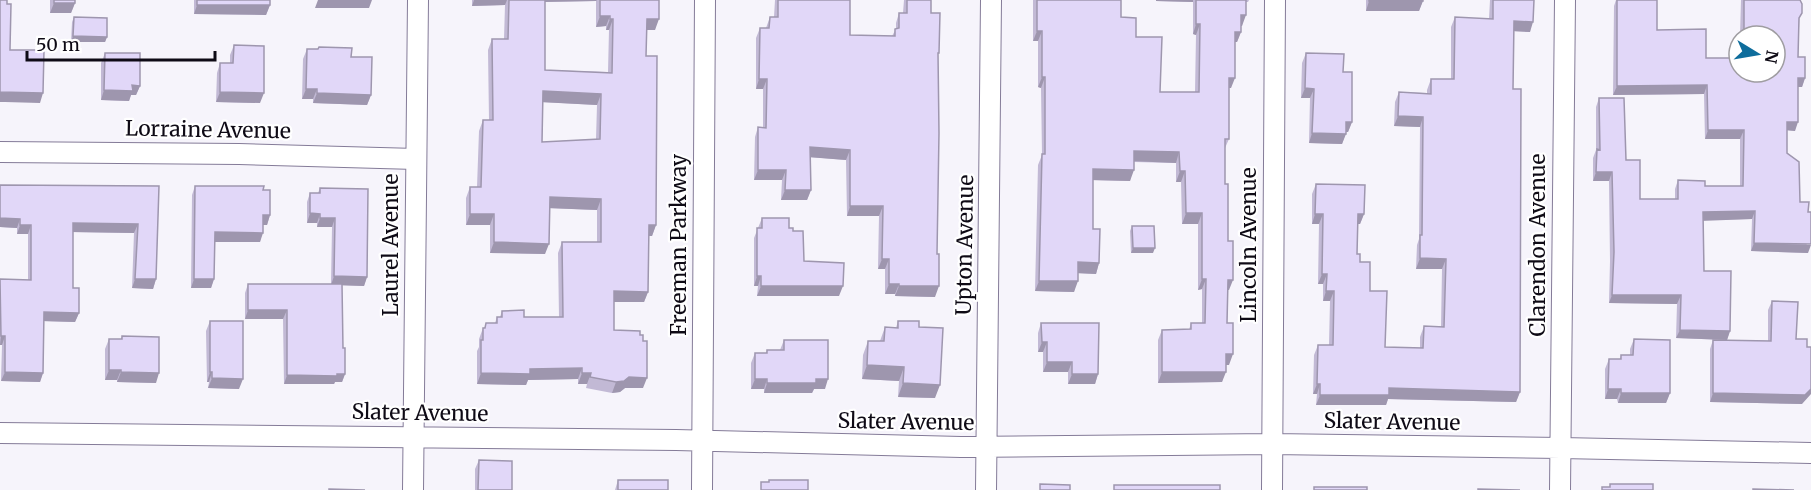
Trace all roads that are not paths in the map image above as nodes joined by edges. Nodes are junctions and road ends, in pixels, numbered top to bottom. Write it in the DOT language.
graph roads {
  1 [pos="418,0"];
  2 [pos="705,0"];
  3 [pos="992,0"];
  4 [pos="1275,0"];
  5 [pos="1564,0"];
  6 [pos="0,152"];
  7 [pos="416,159"];
  8 [pos="0,433"];
  9 [pos="414,437"];
  10 [pos="702,441"];
  11 [pos="1272,444"];
  12 [pos="986,447"];
  13 [pos="1561,448"];
  14 [pos="1811,453"];
  15 [pos="413,490"];
  16 [pos="702,490"];
  17 [pos="986,490"];
  18 [pos="1272,490"];
  19 [pos="1560,490"];
  1 -- 7 [label="street, Laurel Avenue"];
  2 -- 10 [label="street, Freeman Parkway"];
  3 -- 12 [label="street, Upton Avenue"];
  4 -- 11 [label="street, Lincoln Avenue"];
  5 -- 13 [label="street, Clarendon Avenue"];
  6 -- 7 [label="street, Lorraine Avenue"];
  7 -- 9 [label="street, Laurel Avenue"];
  8 -- 9 [label="street, Slater Avenue"];
  9 -- 10 [label="street, Slater Avenue"];
  9 -- 15 [label="street, Laurel Avenue"];
  10 -- 12 [label="street, Slater Avenue"];
  10 -- 16 [label="street, Freeman Parkway"];
  11 -- 12 [label="street, Slater Avenue"];
  11 -- 13 [label="street, Slater Avenue"];
  11 -- 18 [label="street, Lincoln Avenue"];
  12 -- 17 [label="street, Upton Avenue"];
  13 -- 14 [label="street, Slater Avenue"];
  13 -- 19 [label="street, Clarendon Avenue"];
}
